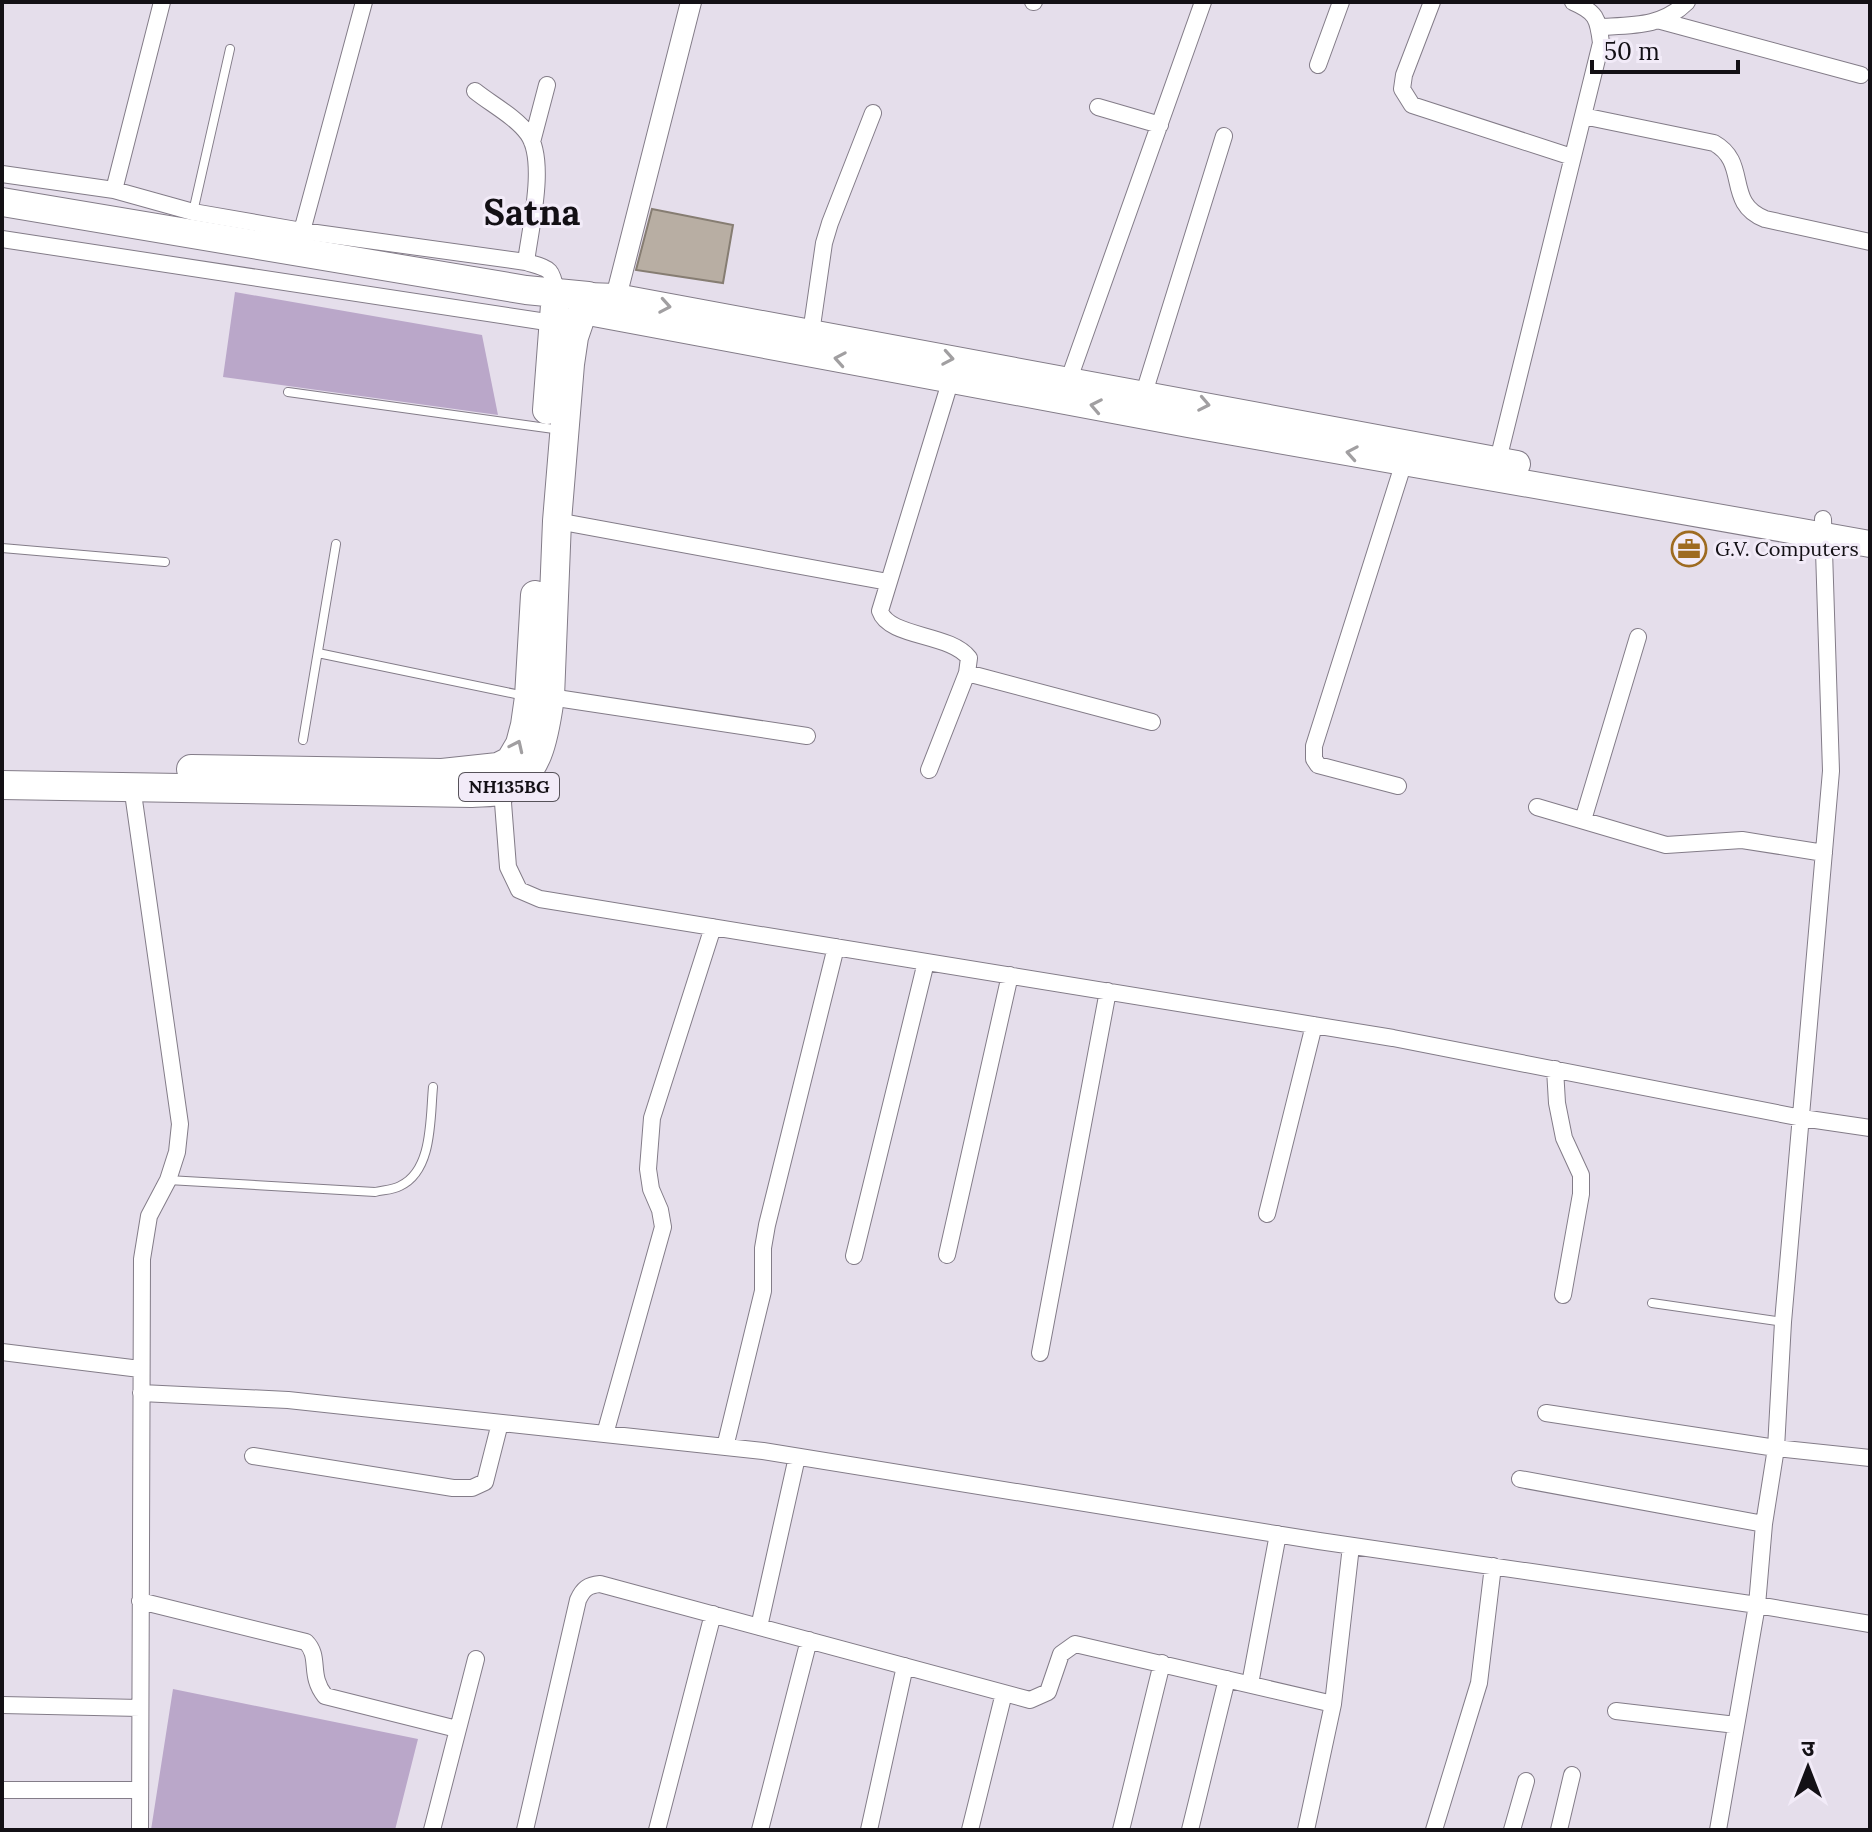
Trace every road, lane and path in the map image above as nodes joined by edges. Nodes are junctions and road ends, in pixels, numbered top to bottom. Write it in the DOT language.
graph roads {
  1 [pos="162,2"];
  2 [pos="364,2"];
  3 [pos="691,2"];
  4 [pos="1203,2"];
  5 [pos="1341,2"];
  6 [pos="1432,2"];
  7 [pos="1573,2"];
  8 [pos="1687,2"];
  9 [pos="1661,21"];
  10 [pos="1599,27"];
  11 [pos="230,49"];
  12 [pos="1318,65"];
  13 [pos="1861,75"];
  14 [pos="547,85"];
  15 [pos="475,91"];
  16 [pos="1098,107"];
  17 [pos="873,113"];
  18 [pos="1583,116"];
  19 [pos="1160,125"];
  20 [pos="1224,136"];
  21 [pos="532,142"];
  22 [pos="1572,157"];
  23 [pos="2,174"];
  24 [pos="114,190"];
  25 [pos="2,202"];
  26 [pos="193,212"];
  27 [pos="302,231"];
  28 [pos="2,239"];
  29 [pos="1870,242"];
  30 [pos="526,262"];
  31 [pos="616,297"];
  32 [pos="585,303"];
  33 [pos="554,307"];
  34 [pos="811,333"];
  35 [pos="951,379"];
  36 [pos="1069,379"];
  37 [pos="288,392"];
  38 [pos="1144,393"];
  39 [pos="555,429"];
  40 [pos="1498,460"];
  41 [pos="1404,462"];
  42 [pos="557,521"];
  43 [pos="1824,526"];
  44 [pos="1870,528"];
  45 [pos="336,544"];
  46 [pos="1870,544"];
  47 [pos="2,548"];
  48 [pos="165,562"];
  49 [pos="888,582"];
  50 [pos="1638,637"];
  51 [pos="318,653"];
  52 [pos="967,673"];
  53 [pos="539,697"];
  54 [pos="1152,722"];
  55 [pos="807,736"];
  56 [pos="303,740"];
  57 [pos="2,767"];
  58 [pos="929,770"];
  59 [pos="2,785"];
  60 [pos="132,786"];
  61 [pos="1398,786"];
  62 [pos="502,790"];
  63 [pos="1537,807"];
  64 [pos="1583,820"];
  65 [pos="1824,853"];
  66 [pos="713,927"];
  67 [pos="836,947"];
  68 [pos="926,962"];
  69 [pos="1010,975"];
  70 [pos="1108,991"];
  71 [pos="1314,1025"];
  72 [pos="1555,1069"];
  73 [pos="433,1087"];
  74 [pos="1802,1118"];
  75 [pos="1870,1128"];
  76 [pos="168,1180"];
  77 [pos="1267,1214"];
  78 [pos="947,1255"];
  79 [pos="854,1256"];
  80 [pos="1563,1295"];
  81 [pos="1652,1303"];
  82 [pos="1783,1322"];
  83 [pos="2,1352"];
  84 [pos="1040,1353"];
  85 [pos="140,1369"];
  86 [pos="141,1393"];
  87 [pos="1546,1413"];
  88 [pos="500,1423"];
  89 [pos="605,1434"];
  90 [pos="725,1447"];
  91 [pos="1776,1448"];
  92 [pos="253,1456"];
  93 [pos="797,1457"];
  94 [pos="1870,1458"];
  95 [pos="1520,1479"];
  96 [pos="1764,1524"];
  97 [pos="1278,1534"];
  98 [pos="1351,1546"];
  99 [pos="1493,1566"];
  100 [pos="140,1601"];
  101 [pos="1757,1605"];
  102 [pos="713,1614"];
  103 [pos="1870,1624"];
  104 [pos="759,1627"];
  105 [pos="809,1640"];
  106 [pos="476,1659"];
  107 [pos="1162,1663"];
  108 [pos="905,1666"];
  109 [pos="1227,1679"];
  110 [pos="1250,1684"];
  111 [pos="1004,1693"];
  112 [pos="1333,1704"];
  113 [pos="2,1705"];
  114 [pos="140,1708"];
  115 [pos="1616,1711"];
  116 [pos="1736,1725"];
  117 [pos="457,1729"];
  118 [pos="1572,1775"];
  119 [pos="1526,1781"];
  120 [pos="2,1790"];
  121 [pos="140,1790"];
  122 [pos="140,1830"];
  123 [pos="432,1830"];
  124 [pos="525,1830"];
  125 [pos="657,1830"];
  126 [pos="760,1830"];
  127 [pos="869,1830"];
  128 [pos="970,1830"];
  129 [pos="1121,1830"];
  130 [pos="1190,1830"];
  131 [pos="1306,1830"];
  132 [pos="1434,1830"];
  133 [pos="1512,1830"];
  134 [pos="1559,1830"];
  135 [pos="1718,1830"];
  1 -- 24 [label="street"];
  2 -- 27 [label="street"];
  3 -- 31 [label="street"];
  4 -- 19 [label="street"];
  5 -- 12 [label="street"];
  6 -- 22 [label="street"];
  7 -- 10 [label="street"];
  8 -- 9 [label="street"];
  9 -- 10 [label="street"];
  9 -- 13 [label="street"];
  10 -- 18 [label="street"];
  11 -- 26 [label="lane"];
  14 -- 21 [label="street"];
  15 -- 21 [label="street"];
  16 -- 19 [label="street"];
  17 -- 34 [label="street"];
  18 -- 22 [label="street"];
  18 -- 29 [label="street"];
  19 -- 36 [label="street"];
  20 -- 38 [label="street"];
  21 -- 30 [label="street"];
  22 -- 40 [label="street"];
  23 -- 24 [label="street"];
  24 -- 26 [label="street"];
  25 -- 33 [label="highway"];
  26 -- 27 [label="street"];
  27 -- 30 [label="street"];
  28 -- 33 [label="street"];
  30 -- 33 [label="street"];
  31 -- 32 [label="main road"];
  31 -- 34 [label="main road, one-way"];
  32 -- 33 [label="highway"];
  35 -- 32 [label="main road, one-way"];
  32 -- 39 [label="highway, NH135BG"];
  33 -- 39 [label="highway, NH135BG"];
  34 -- 36 [label="main road, one-way"];
  41 -- 35 [label="main road, one-way"];
  35 -- 49 [label="street"];
  36 -- 38 [label="main road"];
  37 -- 39 [label="lane"];
  38 -- 40 [label="main road, one-way"];
  39 -- 42 [label="highway, NH135BG"];
  39 -- 53 [label="highway, NH135BG"];
  40 -- 43 [label="main road"];
  41 -- 43 [label="main road"];
  41 -- 61 [label="street"];
  42 -- 49 [label="street"];
  42 -- 53 [label="highway, NH135BG"];
  43 -- 44 [label="main road"];
  43 -- 46 [label="main road"];
  43 -- 65 [label="street"];
  45 -- 51 [label="lane"];
  47 -- 48 [label="lane"];
  49 -- 52 [label="street"];
  50 -- 64 [label="street"];
  51 -- 53 [label="lane"];
  51 -- 56 [label="lane"];
  52 -- 54 [label="street"];
  52 -- 58 [label="street"];
  53 -- 55 [label="street"];
  57 -- 53 [label="highway, NH135BG, one-way"];
  53 -- 62 [label="highway, NH135BG"];
  59 -- 60 [label="highway, NH135BG"];
  60 -- 62 [label="highway, NH135BG"];
  60 -- 76 [label="street"];
  62 -- 66 [label="street"];
  63 -- 64 [label="street"];
  64 -- 65 [label="street"];
  65 -- 74 [label="street"];
  66 -- 67 [label="street"];
  66 -- 89 [label="street"];
  67 -- 68 [label="street"];
  67 -- 90 [label="street"];
  68 -- 69 [label="street"];
  68 -- 79 [label="street"];
  69 -- 70 [label="street"];
  69 -- 78 [label="street"];
  70 -- 71 [label="street"];
  70 -- 84 [label="street"];
  71 -- 72 [label="street"];
  71 -- 77 [label="street"];
  72 -- 74 [label="street"];
  72 -- 80 [label="street"];
  73 -- 76 [label="lane"];
  74 -- 75 [label="street"];
  74 -- 82 [label="street"];
  76 -- 85 [label="street"];
  81 -- 82 [label="lane"];
  82 -- 91 [label="street"];
  83 -- 85 [label="street"];
  85 -- 86 [label="street"];
  86 -- 88 [label="street"];
  86 -- 100 [label="street"];
  87 -- 91 [label="street"];
  88 -- 89 [label="street"];
  88 -- 92 [label="street"];
  89 -- 90 [label="street"];
  90 -- 93 [label="street"];
  91 -- 94 [label="street"];
  91 -- 96 [label="street"];
  93 -- 97 [label="street"];
  93 -- 104 [label="street"];
  95 -- 96 [label="street"];
  96 -- 101 [label="street"];
  97 -- 98 [label="street"];
  97 -- 110 [label="street"];
  98 -- 99 [label="street"];
  98 -- 112 [label="street"];
  99 -- 101 [label="street"];
  99 -- 132 [label="street"];
  100 -- 114 [label="street"];
  100 -- 117 [label="street"];
  101 -- 103 [label="street"];
  101 -- 116 [label="street"];
  102 -- 104 [label="street"];
  102 -- 124 [label="street"];
  102 -- 125 [label="street"];
  104 -- 105 [label="street"];
  105 -- 108 [label="street"];
  105 -- 126 [label="street"];
  106 -- 117 [label="street"];
  107 -- 109 [label="street"];
  107 -- 111 [label="street"];
  107 -- 129 [label="street"];
  108 -- 111 [label="street"];
  108 -- 127 [label="street"];
  109 -- 110 [label="street"];
  109 -- 130 [label="street"];
  110 -- 112 [label="street"];
  111 -- 128 [label="street"];
  112 -- 131 [label="street"];
  113 -- 114 [label="street"];
  114 -- 121 [label="street"];
  115 -- 116 [label="street"];
  116 -- 135 [label="street"];
  117 -- 123 [label="street"];
  118 -- 134 [label="street"];
  119 -- 133 [label="street"];
  120 -- 121 [label="street"];
  121 -- 122 [label="street"];
}
